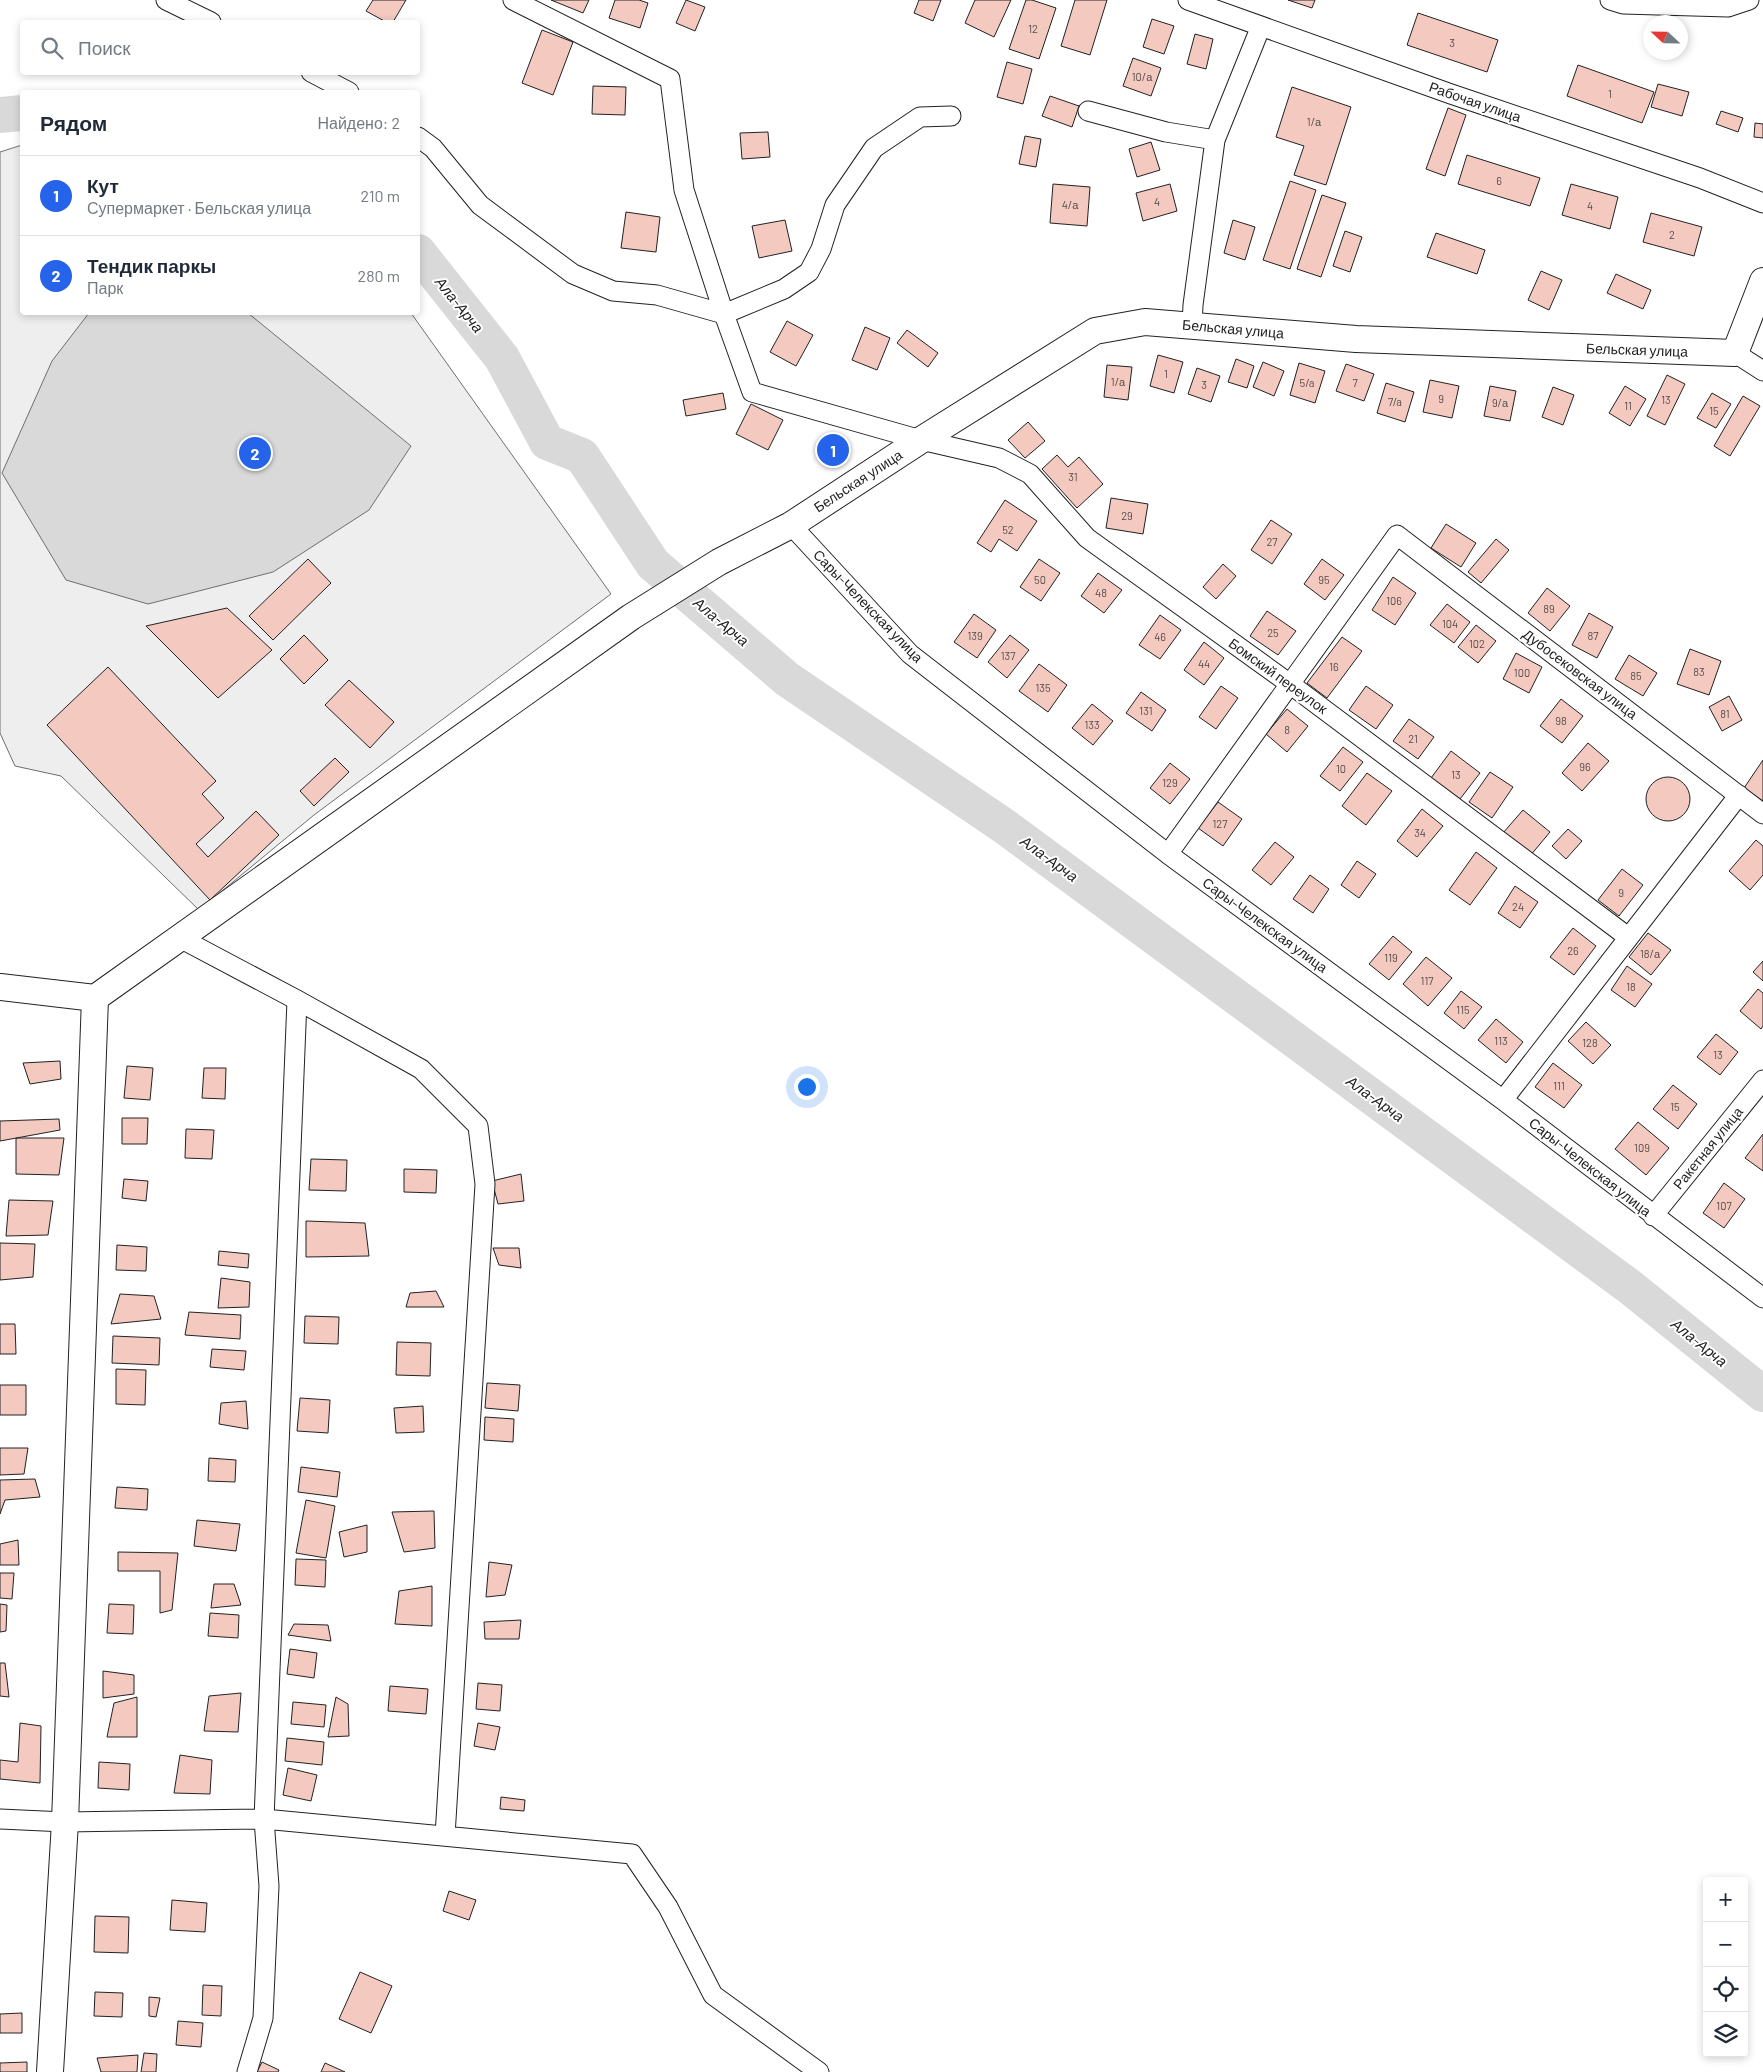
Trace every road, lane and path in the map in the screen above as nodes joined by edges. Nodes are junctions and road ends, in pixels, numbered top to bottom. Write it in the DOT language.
graph roads {
  1 [pos="166,0"];
  2 [pos="513,0"];
  3 [pos="1188,0"];
  4 [pos="1610,0"];
  5 [pos="1749,0"];
  6 [pos="207,20"];
  7 [pos="1261,26"];
  8 [pos="317,75"];
  9 [pos="345,90"];
  10 [pos="1088,111"];
  11 [pos="951,116"];
  12 [pos="420,138"];
  13 [pos="1215,140"];
  14 [pos="1763,203"];
  15 [pos="1763,281"];
  16 [pos="724,314"];
  17 [pos="1192,326"];
  18 [pos="1735,353"];
  19 [pos="1763,371"];
  20 [pos="921,440"];
  21 [pos="791,525"];
  22 [pos="1290,684"];
  23 [pos="1739,795"];
  24 [pos="1763,814"];
  25 [pos="1168,854"];
  26 [pos="1628,937"];
  27 [pos="180,938"];
  28 [pos="0,987"];
  29 [pos="96,998"];
  30 [pos="297,1000"];
  31 [pos="1763,1080"];
  32 [pos="1503,1100"];
  33 [pos="1653,1216"];
  34 [pos="1763,1298"];
  35 [pos="0,1819"];
  36 [pos="264,1819"];
  37 [pos="65,1822"];
  38 [pos="445,1836"];
  39 [pos="50,2072"];
  40 [pos="247,2072"];
  41 [pos="819,2072"];
  1 -- 6 [label="street"];
  2 -- 16 [label="street"];
  3 -- 7 [label="street, Рабочая улица"];
  4 -- 5 [label="street"];
  7 -- 13 [label="street"];
  7 -- 14 [label="street, Рабочая улица"];
  8 -- 9 [label="street"];
  10 -- 13 [label="street"];
  11 -- 16 [label="street"];
  12 -- 16 [label="street"];
  13 -- 17 [label="street"];
  15 -- 18 [label="street"];
  16 -- 20 [label="street, Бомский переулок"];
  17 -- 18 [label="street, Бельская улица"];
  17 -- 20 [label="street, Бельская улица"];
  18 -- 19 [label="street"];
  20 -- 21 [label="street, Бельская улица"];
  20 -- 22 [label="street, Бомский переулок"];
  21 -- 25 [label="street, Сары-Челекская улица"];
  21 -- 27 [label="street, Бельская улица"];
  22 -- 23 [label="street, Дубосековская улица"];
  22 -- 25 [label="street"];
  22 -- 26 [label="street, Бомский переулок"];
  23 -- 24 [label="street, Дубосековская улица"];
  23 -- 26 [label="street"];
  25 -- 32 [label="street, Сары-Челекская улица"];
  26 -- 32 [label="street"];
  27 -- 29 [label="street, Бельская улица"];
  27 -- 30 [label="street"];
  28 -- 29 [label="street"];
  29 -- 37 [label="street"];
  30 -- 36 [label="street"];
  30 -- 38 [label="street"];
  31 -- 33 [label="street, Ракетная улица"];
  32 -- 33 [label="street, Сары-Челекская улица"];
  33 -- 34 [label="street, Сары-Челекская улица"];
  35 -- 37 [label="street"];
  36 -- 37 [label="street"];
  36 -- 38 [label="street"];
  36 -- 40 [label="street"];
  37 -- 39 [label="street"];
  38 -- 41 [label="street"];
}
